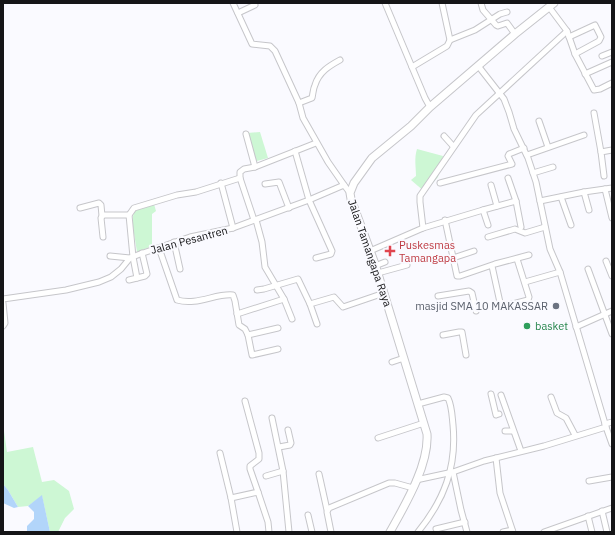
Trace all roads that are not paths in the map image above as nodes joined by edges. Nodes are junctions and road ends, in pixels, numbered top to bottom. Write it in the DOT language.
graph roads {
  1 [pos="233,3"];
  2 [pos="386,3"];
  3 [pos="442,3"];
  4 [pos="481,3"];
  5 [pos="255,5"];
  6 [pos="552,5"];
  7 [pos="507,12"];
  8 [pos="238,13"];
  9 [pos="492,19"];
  10 [pos="515,34"];
  11 [pos="568,34"];
  12 [pos="450,40"];
  13 [pos="612,52"];
  14 [pos="575,54"];
  15 [pos="602,56"];
  16 [pos="340,60"];
  17 [pos="612,62"];
  18 [pos="412,67"];
  19 [pos="479,67"];
  20 [pos="585,74"];
  21 [pos="612,83"];
  22 [pos="500,92"];
  23 [pos="299,103"];
  24 [pos="430,107"];
  25 [pos="594,113"];
  26 [pos="539,121"];
  27 [pos="246,134"];
  28 [pos="584,135"];
  29 [pos="444,136"];
  30 [pos="316,142"];
  31 [pos="454,146"];
  32 [pos="548,147"];
  33 [pos="524,148"];
  34 [pos="612,150"];
  35 [pos="296,151"];
  36 [pos="601,152"];
  37 [pos="527,155"];
  38 [pos="254,166"];
  39 [pos="553,167"];
  40 [pos="533,174"];
  41 [pos="604,176"];
  42 [pos="240,178"];
  43 [pos="508,178"];
  44 [pos="221,183"];
  45 [pos="440,183"];
  46 [pos="265,184"];
  47 [pos="344,185"];
  48 [pos="491,185"];
  49 [pos="612,188"];
  50 [pos="605,189"];
  51 [pos="584,192"];
  52 [pos="350,193"];
  53 [pos="562,197"];
  54 [pos="309,200"];
  55 [pos="516,201"];
  56 [pos="540,201"];
  57 [pos="497,206"];
  58 [pos="80,208"];
  59 [pos="288,208"];
  60 [pos="483,210"];
  61 [pos="589,210"];
  62 [pos="129,215"];
  63 [pos="102,216"];
  64 [pos="612,218"];
  65 [pos="255,220"];
  66 [pos="445,220"];
  67 [pos="488,225"];
  68 [pos="571,226"];
  69 [pos="521,227"];
  70 [pos="545,227"];
  71 [pos="233,228"];
  72 [pos="423,228"];
  73 [pos="103,237"];
  74 [pos="488,237"];
  75 [pos="174,242"];
  76 [pos="159,248"];
  77 [pos="370,251"];
  78 [pos="474,251"];
  79 [pos="142,253"];
  80 [pos="530,255"];
  81 [pos="110,256"];
  82 [pos="131,258"];
  83 [pos="316,258"];
  84 [pos="453,258"];
  85 [pos="517,260"];
  86 [pos="606,260"];
  87 [pos="385,262"];
  88 [pos="407,265"];
  89 [pos="492,266"];
  90 [pos="377,269"];
  91 [pos="588,269"];
  92 [pos="180,270"];
  93 [pos="560,272"];
  94 [pos="612,276"];
  95 [pos="137,278"];
  96 [pos="129,280"];
  97 [pos="525,282"];
  98 [pos="276,285"];
  99 [pos="257,290"];
  100 [pos="384,293"];
  101 [pos="438,296"];
  102 [pos="3,299"];
  103 [pos="284,299"];
  104 [pos="3,303"];
  105 [pos="310,304"];
  106 [pos="476,310"];
  107 [pos="612,311"];
  108 [pos="237,314"];
  109 [pos="604,314"];
  110 [pos="292,319"];
  111 [pos="317,324"];
  112 [pos="3,326"];
  113 [pos="576,327"];
  114 [pos="278,328"];
  115 [pos="612,334"];
  116 [pos="248,335"];
  117 [pos="443,335"];
  118 [pos="278,349"];
  119 [pos="466,355"];
  120 [pos="404,358"];
  121 [pos="392,362"];
  122 [pos="491,394"];
  123 [pos="500,395"];
  124 [pos="551,397"];
  125 [pos="245,401"];
  126 [pos="418,404"];
  127 [pos="499,414"];
  128 [pos="272,418"];
  129 [pos="612,422"];
  130 [pos="424,423"];
  131 [pos="605,426"];
  132 [pos="288,430"];
  133 [pos="513,430"];
  134 [pos="505,431"];
  135 [pos="575,435"];
  136 [pos="378,438"];
  137 [pos="612,444"];
  138 [pos="279,447"];
  139 [pos="521,451"];
  140 [pos="220,453"];
  141 [pos="496,458"];
  142 [pos="284,471"];
  143 [pos="452,472"];
  144 [pos="319,474"];
  145 [pos="266,476"];
  146 [pos="612,477"];
  147 [pos="416,480"];
  148 [pos="589,481"];
  149 [pos="413,488"];
  150 [pos="258,492"];
  151 [pos="230,498"];
  152 [pos="612,508"];
  153 [pos="327,510"];
  154 [pos="602,511"];
  155 [pos="308,515"];
  156 [pos="588,516"];
  157 [pos="465,522"];
  158 [pos="436,529"];
  159 [pos="513,531"];
  160 [pos="237,532"];
  161 [pos="269,532"];
  162 [pos="289,532"];
  163 [pos="312,532"];
  164 [pos="331,532"];
  165 [pos="390,532"];
  166 [pos="418,532"];
  167 [pos="467,532"];
  168 [pos="503,532"];
  169 [pos="544,532"];
  170 [pos="592,532"];
  171 [pos="607,532"];
  1 -- 8 [label="street"];
  2 -- 18 [label="street"];
  3 -- 12 [label="street"];
  4 -- 9 [label="street"];
  5 -- 8 [label="street"];
  6 -- 10 [label="main road, Jalan Tamangapa Raya"];
  6 -- 11 [label="street"];
  7 -- 9 [label="street"];
  8 -- 23 [label="street"];
  9 -- 10 [label="street"];
  9 -- 12 [label="street"];
  10 -- 19 [label="main road, Jalan Tamangapa Raya"];
  11 -- 14 [label="street"];
  11 -- 14 [label="street"];
  11 -- 22 [label="street"];
  12 -- 18 [label="street"];
  13 -- 15 [label="street"];
  14 -- 20 [label="street"];
  16 -- 23 [label="street"];
  17 -- 20 [label="street"];
  18 -- 24 [label="street"];
  19 -- 22 [label="street"];
  19 -- 24 [label="main road, Jalan Tamangapa Raya"];
  20 -- 21 [label="street"];
  22 -- 31 [label="street"];
  22 -- 33 [label="street"];
  23 -- 30 [label="street"];
  24 -- 52 [label="main road, Jalan Tamangapa Raya"];
  25 -- 36 [label="street"];
  26 -- 32 [label="street"];
  27 -- 38 [label="street"];
  28 -- 32 [label="street"];
  29 -- 31 [label="street"];
  30 -- 35 [label="street"];
  30 -- 47 [label="street"];
  31 -- 72 [label="street"];
  32 -- 37 [label="street"];
  33 -- 37 [label="street"];
  33 -- 45 [label="street"];
  34 -- 36 [label="street"];
  35 -- 38 [label="street"];
  35 -- 54 [label="street"];
  36 -- 41 [label="street"];
  37 -- 40 [label="street"];
  38 -- 42 [label="street"];
  39 -- 40 [label="street"];
  40 -- 56 [label="street"];
  42 -- 44 [label="street"];
  42 -- 65 [label="street"];
  43 -- 55 [label="street"];
  44 -- 62 [label="street"];
  44 -- 71 [label="street"];
  46 -- 59 [label="street"];
  47 -- 52 [label="street"];
  47 -- 54 [label="street, Jalan Pesantren"];
  48 -- 57 [label="street"];
  49 -- 50 [label="street"];
  50 -- 51 [label="street"];
  50 -- 64 [label="street"];
  51 -- 53 [label="street"];
  51 -- 61 [label="street"];
  52 -- 77 [label="main road, Jalan Tamangapa Raya"];
  53 -- 56 [label="street"];
  53 -- 68 [label="street"];
  54 -- 59 [label="street, Jalan Pesantren"];
  54 -- 83 [label="street"];
  55 -- 57 [label="street"];
  55 -- 69 [label="street"];
  56 -- 70 [label="street"];
  57 -- 60 [label="street"];
  58 -- 63 [label="street"];
  59 -- 65 [label="street, Jalan Pesantren"];
  60 -- 66 [label="street"];
  60 -- 67 [label="street"];
  62 -- 63 [label="street"];
  62 -- 82 [label="street"];
  63 -- 73 [label="street"];
  65 -- 71 [label="street, Jalan Pesantren"];
  65 -- 98 [label="street"];
  66 -- 72 [label="street"];
  66 -- 84 [label="street"];
  70 -- 74 [label="street"];
  70 -- 93 [label="street"];
  71 -- 75 [label="street, Jalan Pesantren"];
  72 -- 77 [label="street"];
  75 -- 76 [label="street, Jalan Pesantren"];
  75 -- 92 [label="street"];
  76 -- 79 [label="street, Jalan Pesantren"];
  76 -- 108 [label="street"];
  77 -- 90 [label="main road, Jalan Tamangapa Raya"];
  78 -- 84 [label="street"];
  79 -- 82 [label="street, Jalan Pesantren"];
  79 -- 95 [label="street"];
  80 -- 85 [label="street"];
  81 -- 82 [label="street"];
  82 -- 95 [label="street"];
  82 -- 102 [label="street, Jalan Pesantren"];
  84 -- 89 [label="street"];
  85 -- 89 [label="street"];
  85 -- 97 [label="street"];
  86 -- 94 [label="street"];
  87 -- 90 [label="street"];
  88 -- 90 [label="street"];
  89 -- 97 [label="street"];
  90 -- 100 [label="main road, Jalan Tamangapa Raya"];
  91 -- 109 [label="street"];
  93 -- 97 [label="street"];
  93 -- 113 [label="street"];
  95 -- 96 [label="street"];
  98 -- 99 [label="street"];
  98 -- 103 [label="street"];
  98 -- 105 [label="street"];
  100 -- 105 [label="street"];
  100 -- 120 [label="main road, Jalan Tamangapa Raya"];
  101 -- 106 [label="street"];
  103 -- 108 [label="street"];
  103 -- 110 [label="street"];
  104 -- 112 [label="street"];
  105 -- 111 [label="street"];
  107 -- 109 [label="street"];
  108 -- 116 [label="street"];
  109 -- 113 [label="street"];
  109 -- 115 [label="street"];
  113 -- 131 [label="street"];
  114 -- 116 [label="street"];
  116 -- 118 [label="street"];
  117 -- 119 [label="street"];
  120 -- 121 [label="street"];
  120 -- 126 [label="main road, Jalan Tamangapa Raya"];
  122 -- 127 [label="street"];
  123 -- 133 [label="street"];
  124 -- 135 [label="street"];
  125 -- 150 [label="street"];
  126 -- 130 [label="main road, Jalan Tamangapa Raya"];
  126 -- 143 [label="street"];
  128 -- 138 [label="street"];
  129 -- 131 [label="street"];
  130 -- 136 [label="street"];
  130 -- 147 [label="main road, Jalan Tamangapa Raya"];
  131 -- 135 [label="street"];
  131 -- 137 [label="street"];
  132 -- 138 [label="street"];
  133 -- 134 [label="street"];
  133 -- 139 [label="street"];
  135 -- 139 [label="street"];
  138 -- 142 [label="street"];
  139 -- 141 [label="street"];
  140 -- 151 [label="street"];
  141 -- 143 [label="street"];
  141 -- 159 [label="street"];
  142 -- 145 [label="street"];
  142 -- 162 [label="street"];
  143 -- 147 [label="street"];
  143 -- 157 [label="street"];
  143 -- 166 [label="street"];
  144 -- 153 [label="street"];
  146 -- 148 [label="street"];
  147 -- 149 [label="main road, Jalan Tamangapa Raya"];
  149 -- 153 [label="street"];
  149 -- 165 [label="main road, Jalan Tamangapa Raya"];
  150 -- 151 [label="street"];
  150 -- 161 [label="street"];
  151 -- 160 [label="street"];
  152 -- 154 [label="street"];
  153 -- 164 [label="street"];
  154 -- 156 [label="street"];
  154 -- 171 [label="street"];
  155 -- 163 [label="street"];
  156 -- 169 [label="street"];
  156 -- 170 [label="street"];
  157 -- 158 [label="street"];
  157 -- 167 [label="street"];
  159 -- 168 [label="street"];
}
